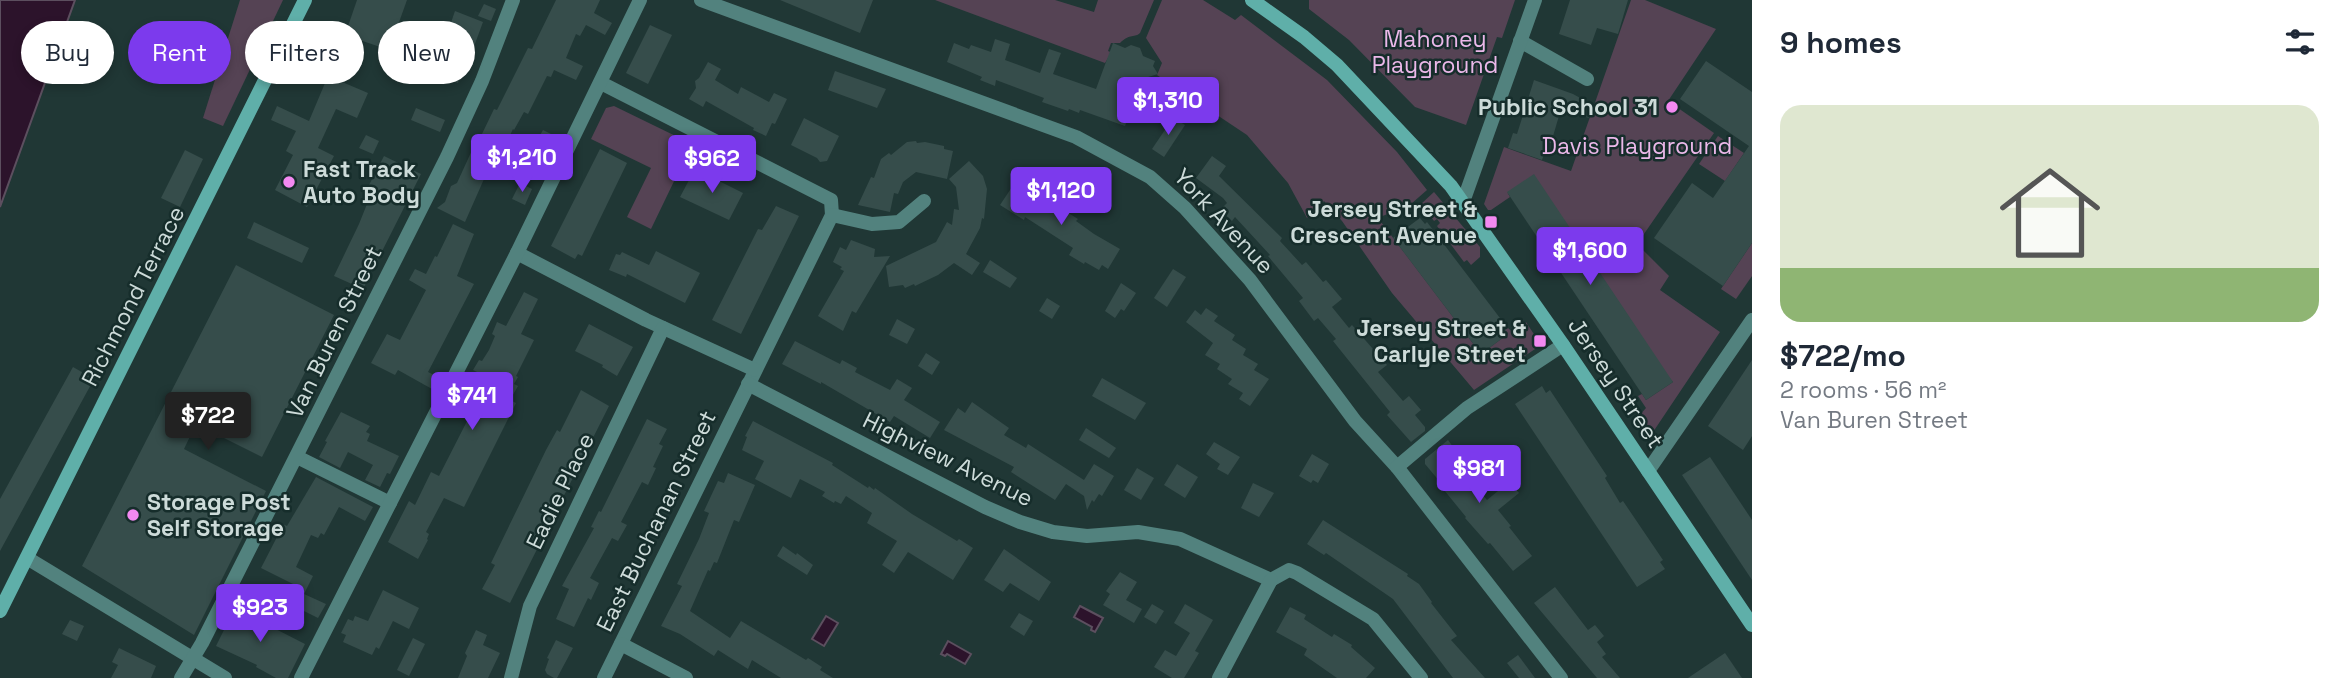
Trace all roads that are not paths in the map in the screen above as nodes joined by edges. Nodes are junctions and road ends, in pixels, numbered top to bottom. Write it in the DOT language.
graph roads {
  1 [pos="305,0"];
  2 [pos="513,0"];
  3 [pos="640,0"];
  4 [pos="701,0"];
  5 [pos="1252,0"];
  6 [pos="1535,0"];
  7 [pos="1520,41"];
  8 [pos="1587,79"];
  9 [pos="601,83"];
  10 [pos="924,201"];
  11 [pos="1463,202"];
  12 [pos="832,208"];
  13 [pos="517,253"];
  14 [pos="1752,320"];
  15 [pos="663,328"];
  16 [pos="1563,345"];
  17 [pos="755,370"];
  18 [pos="748,384"];
  19 [pos="297,457"];
  20 [pos="1397,467"];
  21 [pos="1648,471"];
  22 [pos="390,503"];
  23 [pos="27,558"];
  24 [pos="1271,580"];
  25 [pos="0,611"];
  26 [pos="1752,625"];
  27 [pos="621,644"];
  28 [pos="194,659"];
  29 [pos="181,678"];
  30 [pos="225,678"];
  31 [pos="301,678"];
  32 [pos="511,678"];
  33 [pos="604,678"];
  34 [pos="686,678"];
  35 [pos="1219,678"];
  36 [pos="1421,678"];
  37 [pos="1561,678"];
  1 -- 23 [label="street, Richmond Terrace"];
  2 -- 19 [label="street, Van Buren Street"];
  3 -- 9 [label="street"];
  4 -- 20 [label="street, York Avenue"];
  5 -- 11 [label="street, Jersey Street"];
  6 -- 7 [label="street"];
  7 -- 8 [label="street"];
  7 -- 11 [label="street"];
  9 -- 12 [label="street"];
  9 -- 13 [label="street"];
  10 -- 12 [label="street"];
  11 -- 16 [label="street, Jersey Street"];
  12 -- 17 [label="street, East Buchanan Street"];
  13 -- 15 [label="street"];
  13 -- 22 [label="street"];
  14 -- 21 [label="street"];
  15 -- 17 [label="street"];
  15 -- 32 [label="street, Eadie Place"];
  16 -- 20 [label="street"];
  16 -- 21 [label="street, Jersey Street"];
  17 -- 18 [label="street, East Buchanan Street"];
  18 -- 24 [label="street, Highview Avenue"];
  18 -- 27 [label="street, East Buchanan Street"];
  19 -- 22 [label="street"];
  19 -- 28 [label="street, Van Buren Street"];
  20 -- 37 [label="street, York Avenue"];
  21 -- 26 [label="street, Jersey Street"];
  22 -- 31 [label="street"];
  23 -- 25 [label="street, Richmond Terrace"];
  23 -- 28 [label="street"];
  24 -- 35 [label="street"];
  24 -- 36 [label="street"];
  27 -- 33 [label="street, East Buchanan Street"];
  27 -- 34 [label="street"];
  28 -- 29 [label="street, Van Buren Street"];
  28 -- 30 [label="street"];
}
